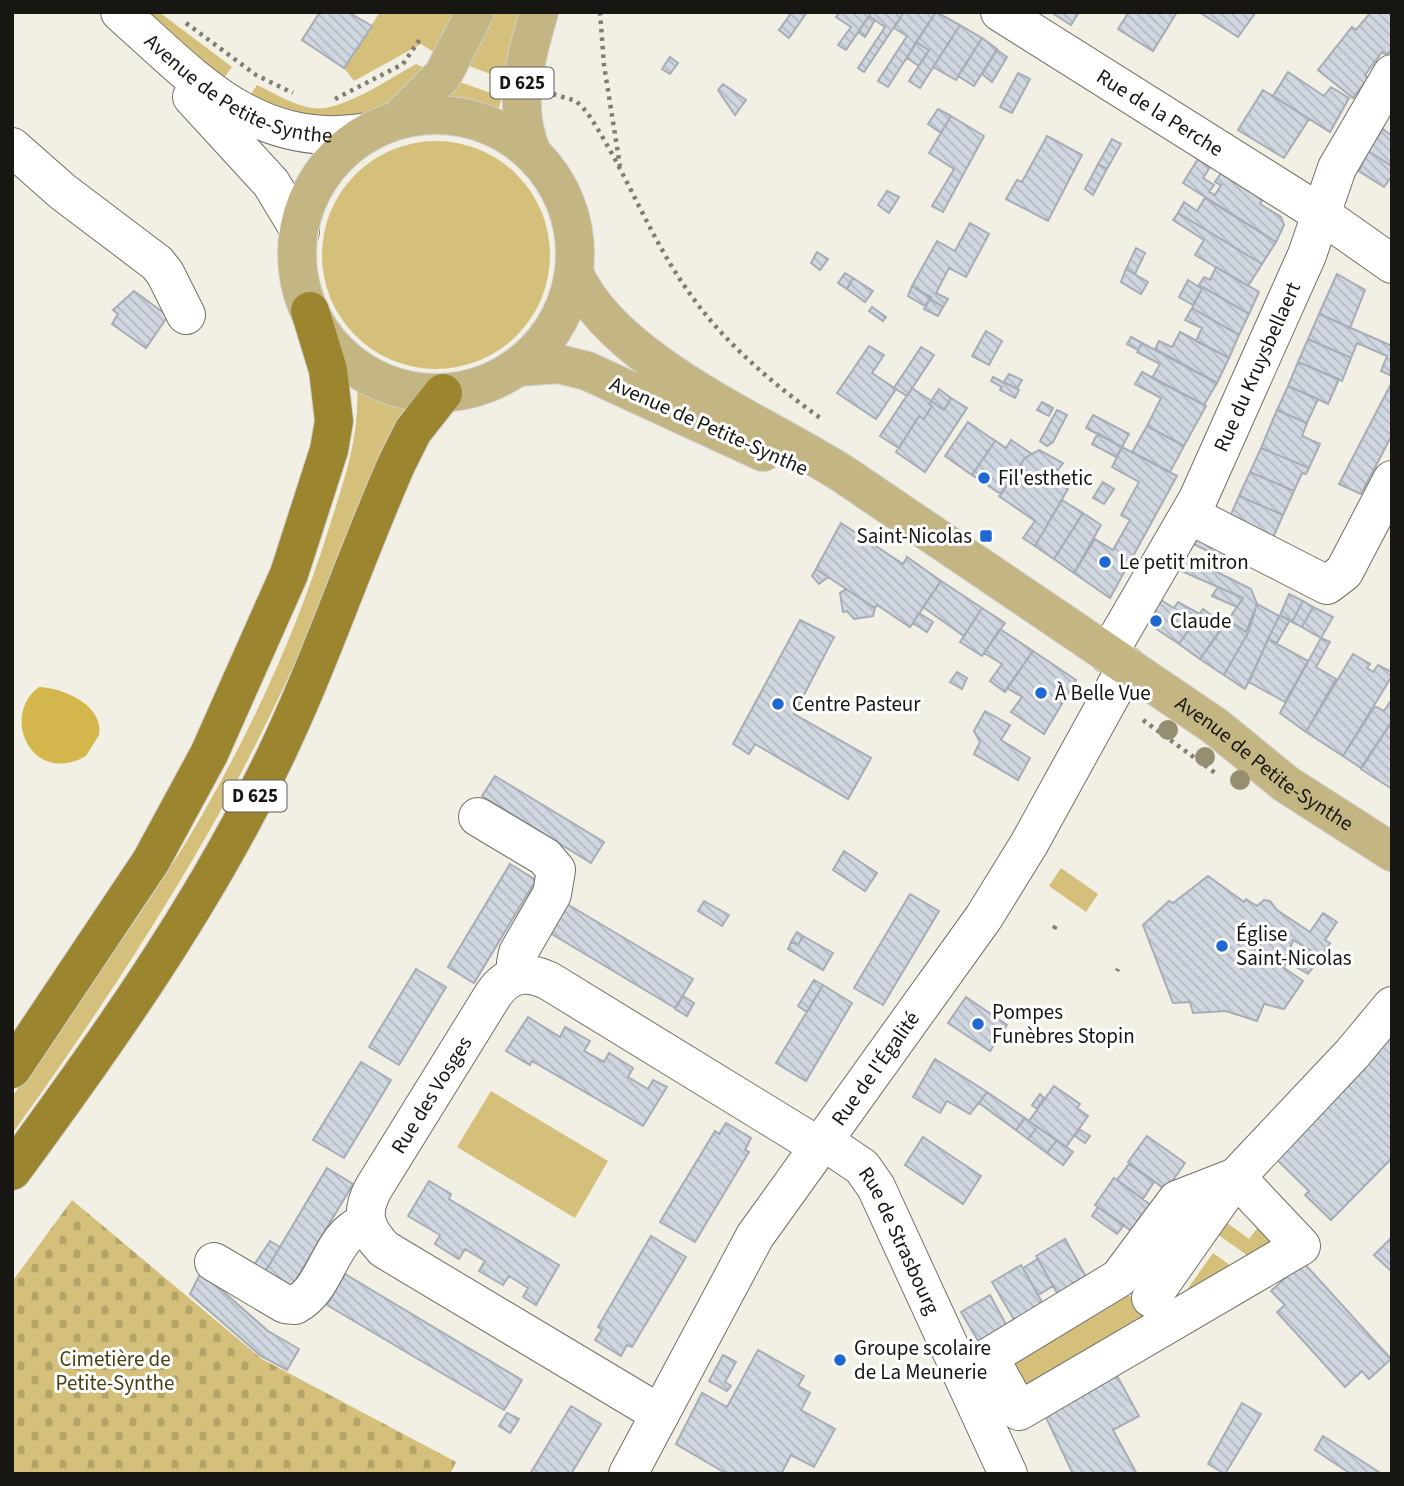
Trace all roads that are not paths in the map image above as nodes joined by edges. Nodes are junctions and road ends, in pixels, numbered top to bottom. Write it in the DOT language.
graph roads {
  1 [pos="118,12"];
  2 [pos="475,12"];
  3 [pos="539,12"];
  4 [pos="1000,12"];
  5 [pos="1392,74"];
  6 [pos="383,126"];
  7 [pos="12,147"];
  8 [pos="532,153"];
  9 [pos="1321,214"];
  10 [pos="300,231"];
  11 [pos="1392,264"];
  12 [pos="574,273"];
  13 [pos="310,311"];
  14 [pos="186,315"];
  15 [pos="518,367"];
  16 [pos="443,393"];
  17 [pos="1392,480"];
  18 [pos="895,510"];
  19 [pos="1190,515"];
  20 [pos="1117,660"];
  21 [pos="478,817"];
  22 [pos="1392,852"];
  23 [pos="520,974"];
  24 [pos="1392,1006"];
  25 [pos="12,1069"];
  26 [pos="820,1143"];
  27 [pos="12,1171"];
  28 [pos="1236,1177"];
  29 [pos="365,1223"];
  30 [pos="214,1262"];
  31 [pos="1119,1278"];
  32 [pos="1166,1308"];
  33 [pos="987,1389"];
  34 [pos="660,1414"];
  35 [pos="628,1474"];
  36 [pos="1008,1474"];
  1 -- 6 [label="street, Avenue de Petite-Synthe"];
  1 -- 10 [label="street, Avenue de Petite-Synthe"];
  2 -- 6 [label="main road"];
  3 -- 8 [label="main road, D 625"];
  4 -- 9 [label="street, Rue de la Perche"];
  5 -- 9 [label="street, Rue du Kruysbellaert"];
  6 -- 8 [label="main road"];
  6 -- 10 [label="main road"];
  7 -- 14 [label="street"];
  8 -- 12 [label="main road"];
  9 -- 11 [label="street, Rue de la Perche"];
  9 -- 19 [label="street, Rue du Kruysbellaert"];
  10 -- 13 [label="main road"];
  12 -- 15 [label="main road"];
  12 -- 18 [label="main road, Avenue de Petite-Synthe"];
  13 -- 16 [label="main road"];
  13 -- 25 [label="highway, D 625"];
  15 -- 16 [label="main road"];
  15 -- 18 [label="main road, Avenue de Petite-Synthe"];
  16 -- 27 [label="highway, D 625"];
  17 -- 19 [label="street"];
  18 -- 20 [label="main road, Avenue de Petite-Synthe"];
  19 -- 20 [label="street, Rue du Kruysbellaert"];
  20 -- 22 [label="main road, Avenue de Petite-Synthe"];
  20 -- 26 [label="street, Rue de l'Égalité"];
  21 -- 23 [label="street"];
  23 -- 26 [label="street"];
  23 -- 29 [label="street, Rue des Vosges"];
  24 -- 28 [label="street"];
  26 -- 33 [label="street, Rue de Strasbourg"];
  26 -- 34 [label="street, Rue de l'Égalité"];
  28 -- 31 [label="street"];
  28 -- 32 [label="street"];
  28 -- 32 [label="street"];
  29 -- 30 [label="street"];
  29 -- 34 [label="street"];
  31 -- 32 [label="street"];
  31 -- 33 [label="street"];
  32 -- 33 [label="street"];
  33 -- 36 [label="street, Rue de Strasbourg"];
  34 -- 35 [label="street, Rue de l'Égalité"];
}
